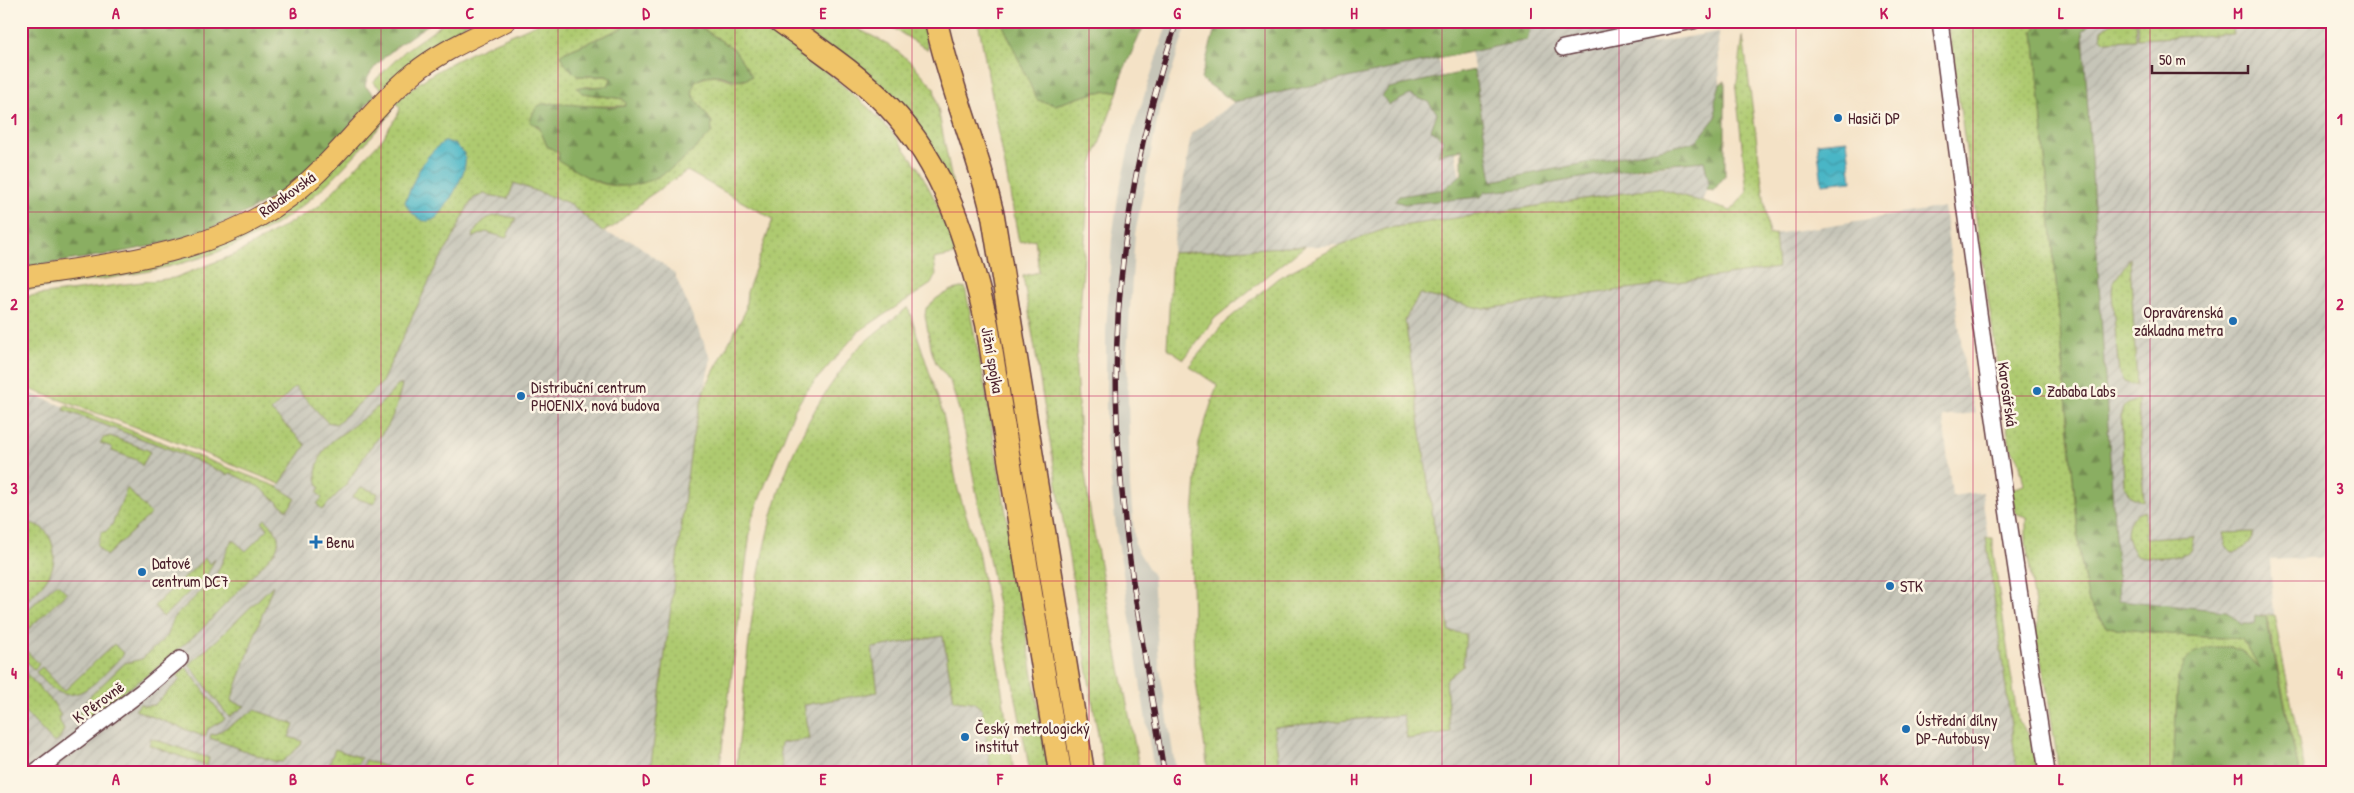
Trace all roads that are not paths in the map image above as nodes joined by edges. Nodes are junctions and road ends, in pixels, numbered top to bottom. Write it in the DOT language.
graph roads {
  1 [pos="506,21"];
  2 [pos="780,21"];
  3 [pos="936,21"];
  4 [pos="1694,21"];
  5 [pos="1940,21"];
  6 [pos="1562,48"];
  7 [pos="21,277"];
  8 [pos="180,659"];
  9 [pos="35,772"];
  10 [pos="1060,772"];
  11 [pos="1083,772"];
  12 [pos="2047,772"];
  1 -- 7 [label="main road, Rabakovská"];
  2 -- 10 [label="highway, Jižní spojka"];
  3 -- 11 [label="highway, Jižní spojka"];
  4 -- 6 [label="street"];
  5 -- 12 [label="street, Karosářská"];
  8 -- 9 [label="street, K Pérovně"];
}
